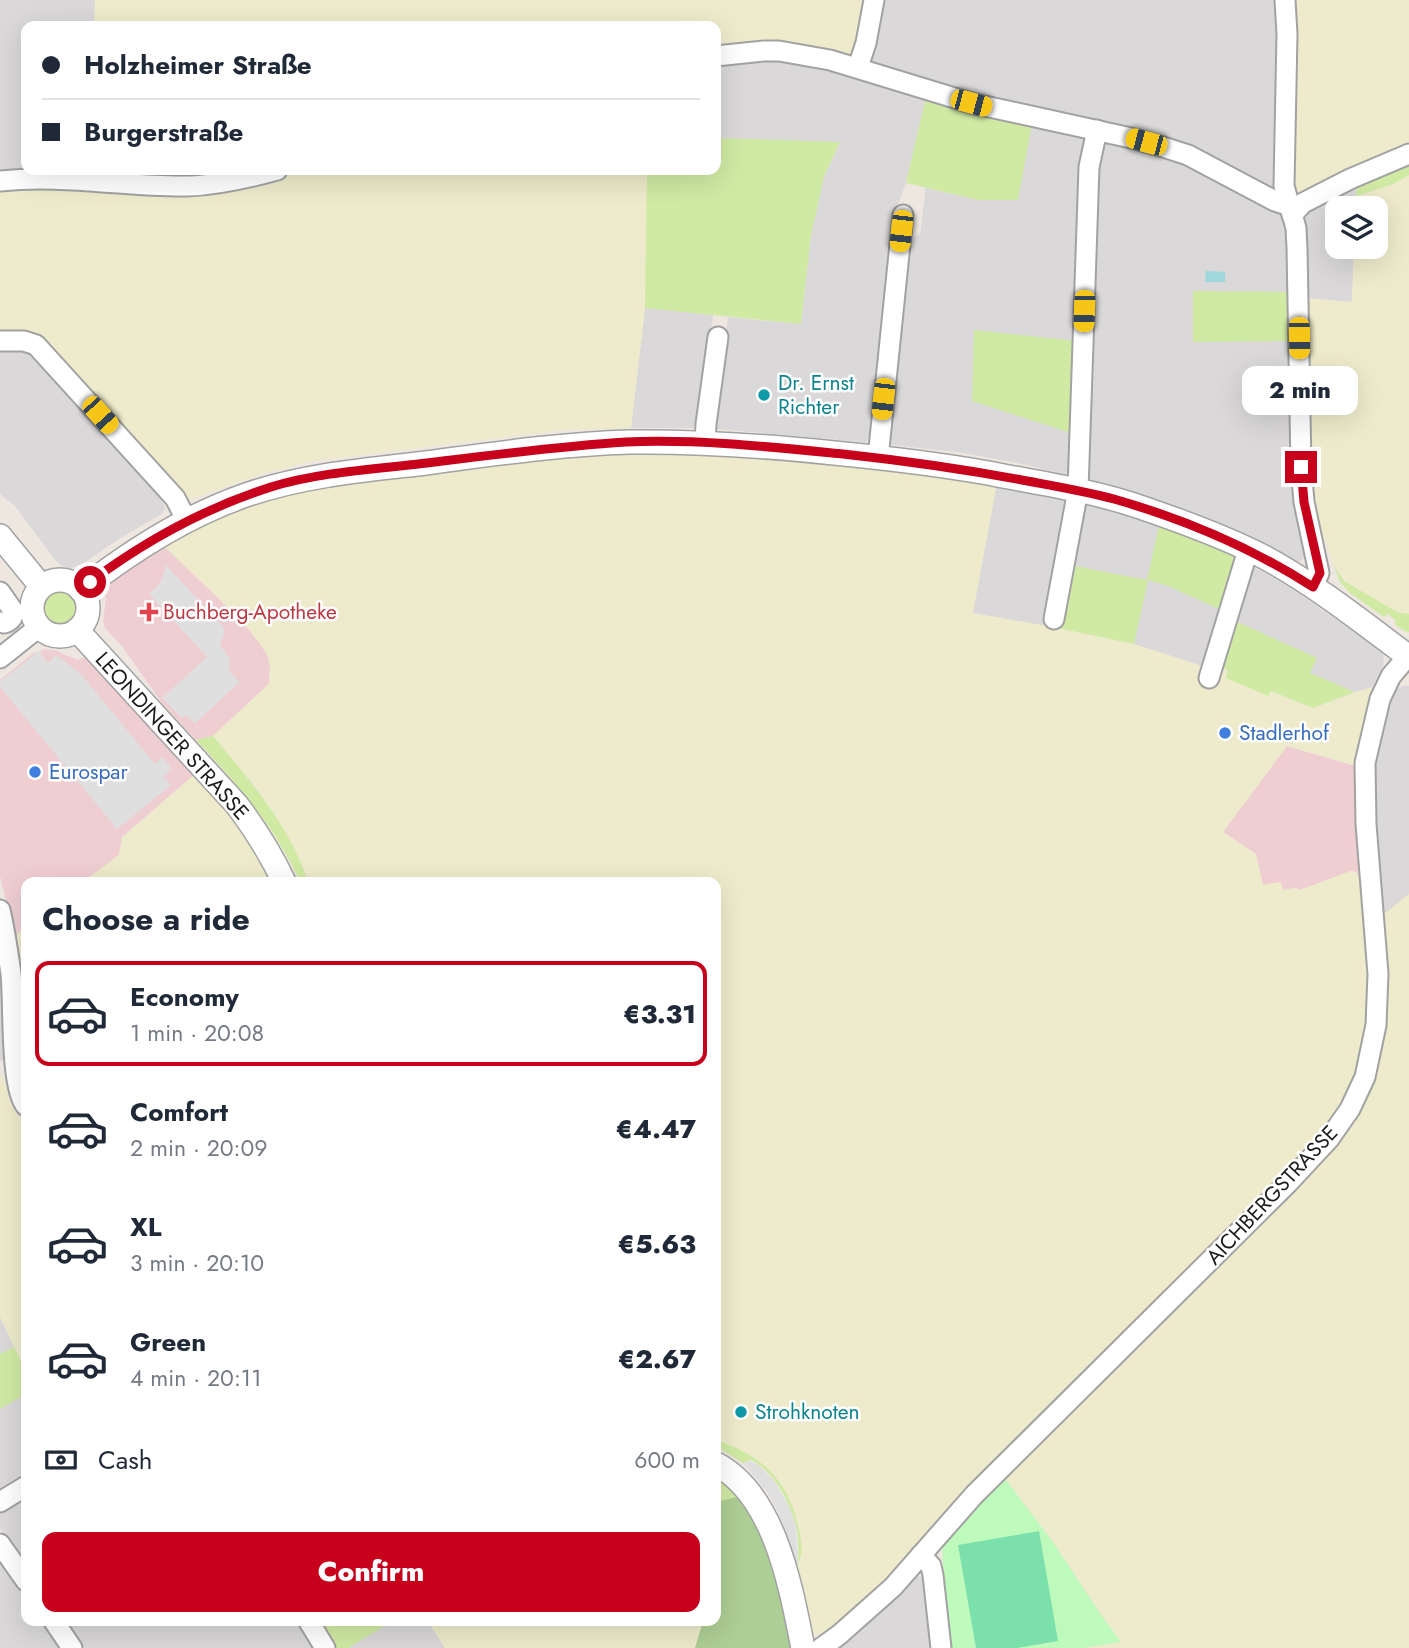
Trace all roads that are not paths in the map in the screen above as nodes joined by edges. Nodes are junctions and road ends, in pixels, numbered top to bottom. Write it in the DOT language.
graph roads {
  1 [pos="874,0"];
  2 [pos="1285,0"];
  3 [pos="721,55"];
  4 [pos="858,68"];
  5 [pos="1097,130"];
  6 [pos="1409,154"];
  7 [pos="258,175"];
  8 [pos="0,181"];
  9 [pos="1291,211"];
  10 [pos="902,215"];
  11 [pos="718,337"];
  12 [pos="0,341"];
  13 [pos="705,443"];
  14 [pos="877,458"];
  15 [pos="1078,491"];
  16 [pos="187,521"];
  17 [pos="0,536"];
  18 [pos="1248,550"];
  19 [pos="41,586"];
  20 [pos="1313,587"];
  21 [pos="81,590"];
  22 [pos="2,598"];
  23 [pos="1054,619"];
  24 [pos="0,622"];
  25 [pos="39,627"];
  26 [pos="77,630"];
  27 [pos="1408,656"];
  28 [pos="0,658"];
  29 [pos="1209,678"];
  30 [pos="282,877"];
  31 [pos="0,910"];
  32 [pos="21,1098"];
  33 [pos="721,1467"];
  34 [pos="21,1489"];
  35 [pos="0,1502"];
  36 [pos="0,1544"];
  37 [pos="921,1555"];
  38 [pos="21,1574"];
  39 [pos="57,1626"];
  40 [pos="312,1626"];
  41 [pos="72,1648"];
  42 [pos="325,1648"];
  43 [pos="803,1648"];
  44 [pos="821,1648"];
  45 [pos="941,1648"];
  1 -- 4 [label="street"];
  2 -- 9 [label="street"];
  3 -- 4 [label="street"];
  4 -- 5 [label="street"];
  5 -- 9 [label="street"];
  5 -- 15 [label="street"];
  6 -- 9 [label="street"];
  7 -- 8 [label="street"];
  9 -- 20 [label="street"];
  10 -- 14 [label="street"];
  11 -- 13 [label="street"];
  12 -- 16 [label="street"];
  13 -- 14 [label="street"];
  13 -- 16 [label="street"];
  14 -- 15 [label="street"];
  15 -- 18 [label="street"];
  15 -- 23 [label="street"];
  16 -- 21 [label="street"];
  17 -- 19 [label="street"];
  18 -- 20 [label="street"];
  18 -- 29 [label="street"];
  19 -- 21 [label="street"];
  19 -- 25 [label="street"];
  20 -- 27 [label="street"];
  21 -- 26 [label="street"];
  22 -- 24 [label="street"];
  25 -- 26 [label="street"];
  25 -- 28 [label="street"];
  26 -- 30 [label="street, LEONDINGER STRASSE"];
  27 -- 37 [label="street, AICHBERGSTRASSE"];
  31 -- 32 [label="street"];
  33 -- 43 [label="street"];
  34 -- 35 [label="street"];
  36 -- 38 [label="street"];
  37 -- 44 [label="street, AICHBERGSTRASSE"];
  37 -- 45 [label="street"];
  39 -- 41 [label="street"];
  40 -- 42 [label="street"];
}
